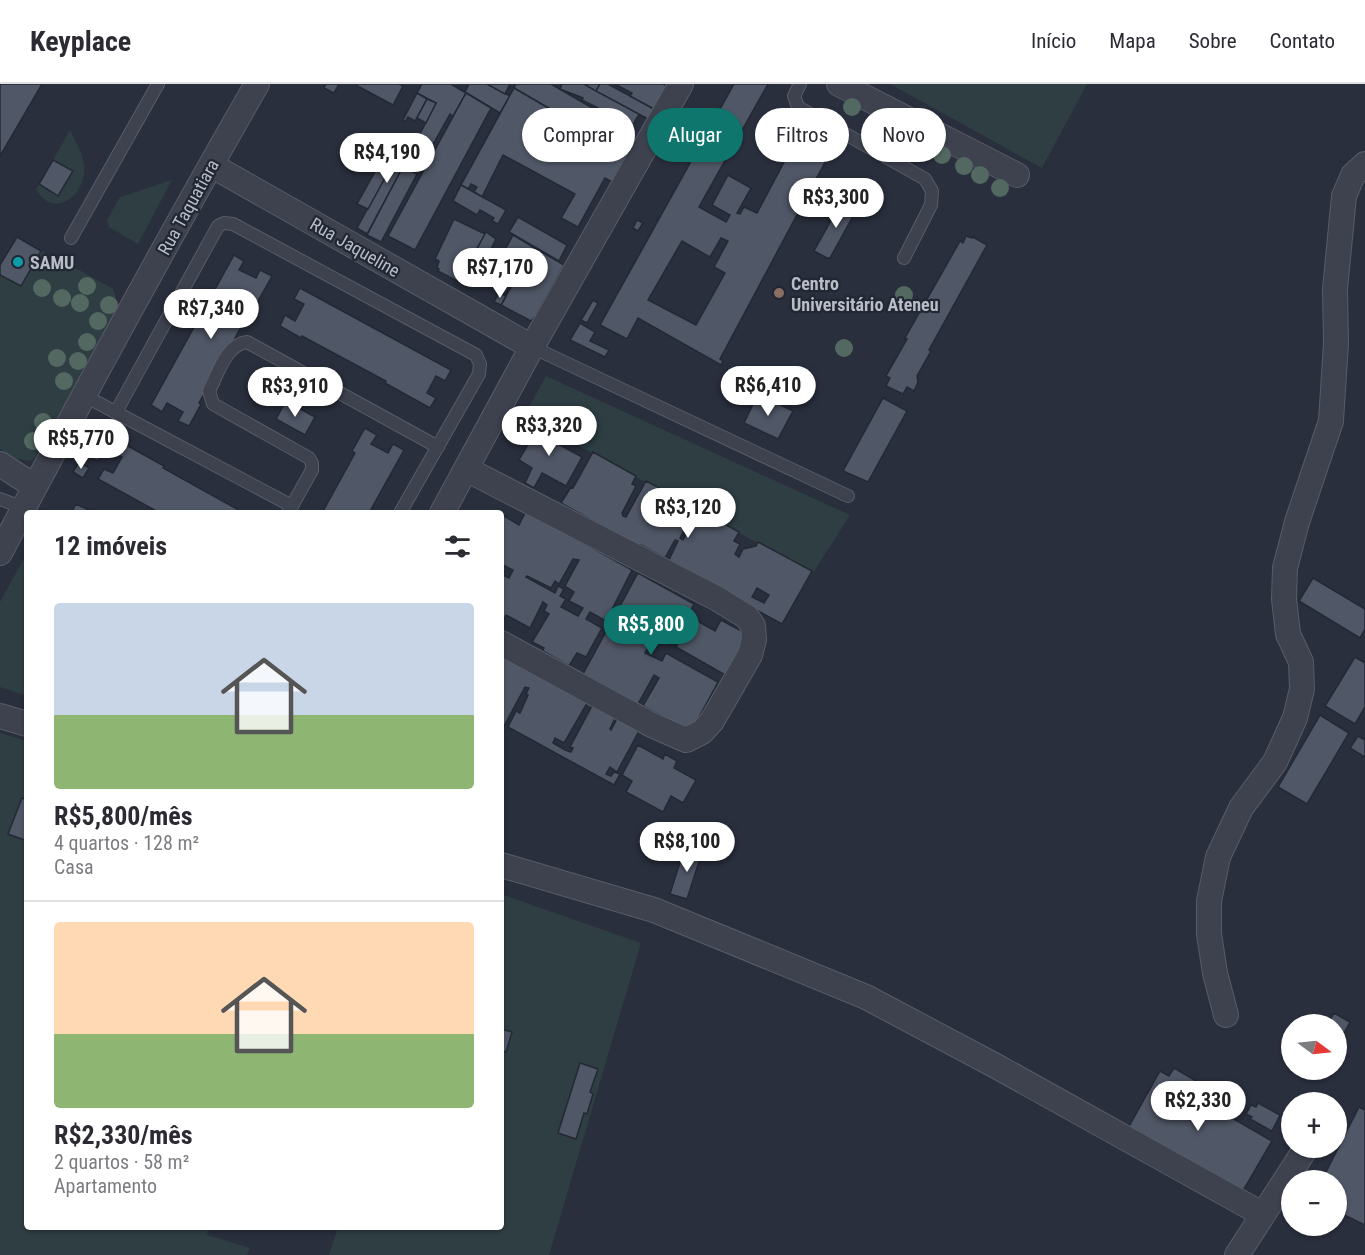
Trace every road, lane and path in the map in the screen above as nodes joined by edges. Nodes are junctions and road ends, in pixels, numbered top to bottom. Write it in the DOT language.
graph roads {
  1 [pos="158,84"];
  2 [pos="258,84"];
  3 [pos="681,84"];
  4 [pos="800,84"];
  5 [pos="839,84"];
  6 [pos="1365,164"];
  7 [pos="211,165"];
  8 [pos="1017,175"];
  9 [pos="71,238"];
  10 [pos="904,258"];
  11 [pos="532,347"];
  12 [pos="85,396"];
  13 [pos="116,412"];
  14 [pos="438,447"];
  15 [pos="0,464"];
  16 [pos="466,469"];
  17 [pos="34,486"];
  18 [pos="848,496"];
  19 [pos="0,499"];
  20 [pos="24,508"];
  21 [pos="290,509"];
  22 [pos="402,510"];
  23 [pos="444,510"];
  24 [pos="0,554"];
  25 [pos="504,645"];
  26 [pos="0,716"];
  27 [pos="24,723"];
  28 [pos="504,866"];
  29 [pos="1226,1015"];
  30 [pos="1299,1158"];
  31 [pos="1263,1214"];
  32 [pos="1237,1255"];
  1 -- 9 [label="lane"];
  2 -- 7 [label="street, Rua Taquatiara"];
  3 -- 11 [label="street"];
  4 -- 10 [label="lane"];
  5 -- 8 [label="street"];
  6 -- 29 [label="street"];
  7 -- 11 [label="street, Rua Jaqueline"];
  7 -- 12 [label="street, Rua Taquatiara"];
  11 -- 16 [label="street"];
  11 -- 18 [label="lane"];
  12 -- 13 [label="lane"];
  12 -- 17 [label="street, Rua Taquatiara"];
  13 -- 14 [label="lane"];
  13 -- 21 [label="lane"];
  14 -- 21 [label="lane"];
  14 -- 22 [label="lane"];
  15 -- 17 [label="street"];
  16 -- 23 [label="street"];
  16 -- 25 [label="street"];
  17 -- 20 [label="street, Rua Taquatiara"];
  19 -- 20 [label="lane"];
  20 -- 24 [label="street, Rua Taquatiara"];
  26 -- 27 [label="street"];
  28 -- 31 [label="street"];
  30 -- 31 [label="street"];
  31 -- 32 [label="street"];
}
